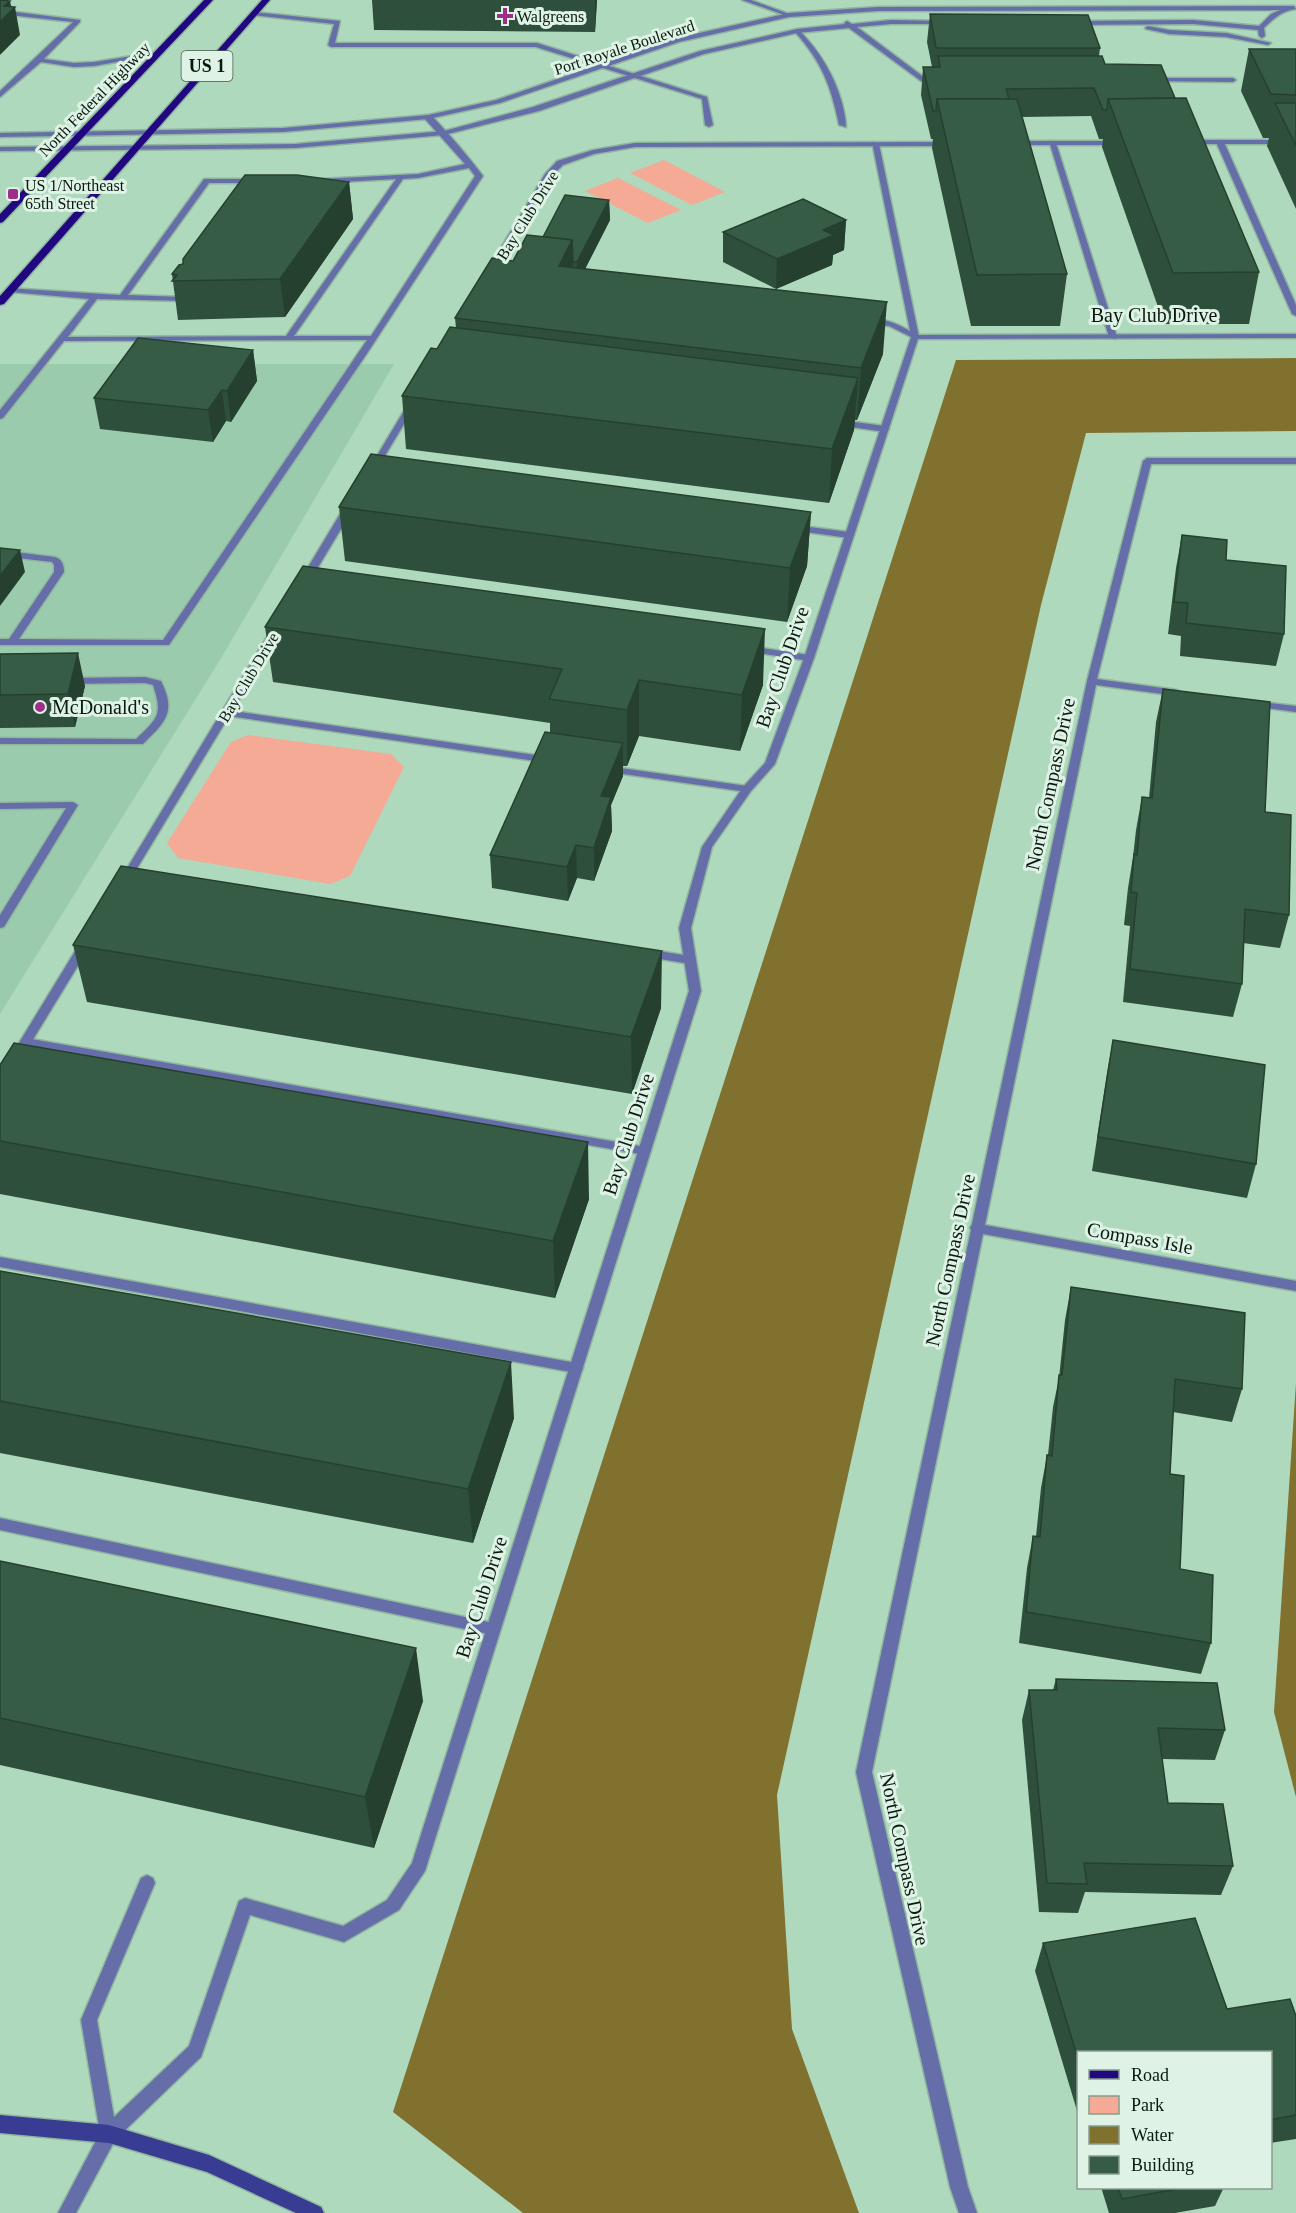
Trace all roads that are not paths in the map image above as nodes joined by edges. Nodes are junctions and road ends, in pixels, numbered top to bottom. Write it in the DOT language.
graph roads {
  1 [pos="209,0"];
  2 [pos="266,0"];
  3 [pos="744,0"];
  4 [pos="1172,8"];
  5 [pos="1295,8"];
  6 [pos="831,11"];
  7 [pos="0,12"];
  8 [pos="254,14"];
  9 [pos="789,15"];
  10 [pos="949,22"];
  11 [pos="1178,22"];
  12 [pos="1065,23"];
  13 [pos="1100,23"];
  14 [pos="849,25"];
  15 [pos="1138,27"];
  16 [pos="797,31"];
  17 [pos="1261,31"];
  18 [pos="158,54"];
  19 [pos="39,60"];
  20 [pos="602,66"];
  21 [pos="633,76"];
  22 [pos="947,80"];
  23 [pos="1138,80"];
  24 [pos="1233,80"];
  25 [pos="0,95"];
  26 [pos="428,117"];
  27 [pos="710,125"];
  28 [pos="843,125"];
  29 [pos="148,132"];
  30 [pos="84,133"];
  31 [pos="444,133"];
  32 [pos="0,135"];
  33 [pos="1184,142"];
  34 [pos="1220,142"];
  35 [pos="1296,142"];
  36 [pos="1005,143"];
  37 [pos="1052,143"];
  38 [pos="1124,143"];
  39 [pos="875,144"];
  40 [pos="958,144"];
  41 [pos="133,148"];
  42 [pos="0,149"];
  43 [pos="66,149"];
  44 [pos="472,165"];
  45 [pos="400,177"];
  46 [pos="263,181"];
  47 [pos="318,181"];
  48 [pos="0,220"];
  49 [pos="488,277"];
  50 [pos="500,278"];
  51 [pos="482,286"];
  52 [pos="10,290"];
  53 [pos="95,297"];
  54 [pos="122,298"];
  55 [pos="183,299"];
  56 [pos="0,302"];
  57 [pos="1296,314"];
  58 [pos="856,320"];
  59 [pos="1113,336"];
  60 [pos="1296,336"];
  61 [pos="915,337"];
  62 [pos="373,338"];
  63 [pos="62,339"];
  64 [pos="288,339"];
  65 [pos="419,392"];
  66 [pos="0,416"];
  67 [pos="827,421"];
  68 [pos="885,429"];
  69 [pos="1296,461"];
  70 [pos="371,472"];
  71 [pos="382,473"];
  72 [pos="365,481"];
  73 [pos="354,501"];
  74 [pos="779,526"];
  75 [pos="849,535"];
  76 [pos="0,553"];
  77 [pos="314,588"];
  78 [pos="279,626"];
  79 [pos="0,642"];
  80 [pos="12,642"];
  81 [pos="738,648"];
  82 [pos="809,658"];
  83 [pos="56,681"];
  84 [pos="1092,681"];
  85 [pos="1183,694"];
  86 [pos="1239,702"];
  87 [pos="1296,709"];
  88 [pos="226,713"];
  89 [pos="0,741"];
  90 [pos="557,761"];
  91 [pos="593,766"];
  92 [pos="747,789"];
  93 [pos="0,806"];
  94 [pos="116,893"];
  95 [pos="0,924"];
  96 [pos="92,933"];
  97 [pos="632,951"];
  98 [pos="690,960"];
  99 [pos="26,1042"];
  100 [pos="0,1084"];
  101 [pos="645,1151"];
  102 [pos="976,1228"];
  103 [pos="0,1262"];
  104 [pos="1296,1286"];
  105 [pos="576,1368"];
  106 [pos="0,1524"];
  107 [pos="493,1629"];
  108 [pos="147,1883"];
  109 [pos="0,2124"];
  110 [pos="109,2134"];
  111 [pos="67,2213"];
  112 [pos="315,2213"];
  113 [pos="968,2213"];
  1 -- 18 [label="main road, North Federal Highway / US 1"];
  2 -- 8 [label="main road, US 1"];
  3 -- 9 [label="street"];
  4 -- 5 [label="street, Port Royale Boulevard"];
  4 -- 6 [label="street, Port Royale Boulevard"];
  4 -- 11 [label="street"];
  5 -- 17 [label="street"];
  6 -- 9 [label="street, Port Royale Boulevard"];
  6 -- 14 [label="street"];
  7 -- 19 [label="street"];
  8 -- 20 [label="street"];
  8 -- 29 [label="main road, US 1"];
  9 -- 20 [label="street, Port Royale Boulevard"];
  10 -- 14 [label="street, Port Royale Boulevard"];
  11 -- 13 [label="street"];
  11 -- 17 [label="street"];
  12 -- 13 [label="street"];
  13 -- 15 [label="street"];
  14 -- 16 [label="street, Port Royale Boulevard"];
  14 -- 22 [label="street"];
  15 -- 17 [label="street"];
  15 -- 17 [label="street"];
  16 -- 21 [label="street, Port Royale Boulevard"];
  16 -- 28 [label="street"];
  18 -- 19 [label="street"];
  18 -- 30 [label="main road, North Federal Highway / US 1"];
  19 -- 25 [label="street"];
  20 -- 21 [label="street"];
  20 -- 26 [label="street, Port Royale Boulevard"];
  21 -- 27 [label="street"];
  21 -- 31 [label="street, Port Royale Boulevard"];
  23 -- 24 [label="street"];
  26 -- 29 [label="street, Port Royale Boulevard"];
  26 -- 31 [label="street"];
  29 -- 30 [label="street, Port Royale Boulevard"];
  29 -- 41 [label="main road, US 1"];
  30 -- 32 [label="street, Port Royale Boulevard"];
  30 -- 43 [label="main road, North Federal Highway / US 1"];
  31 -- 41 [label="street, Port Royale Boulevard"];
  31 -- 44 [label="street"];
  33 -- 34 [label="street"];
  34 -- 35 [label="street"];
  34 -- 57 [label="street"];
  36 -- 37 [label="street"];
  37 -- 38 [label="street"];
  37 -- 59 [label="street"];
  39 -- 40 [label="street, Bay Club Drive"];
  39 -- 49 [label="street, Bay Club Drive"];
  39 -- 61 [label="street"];
  41 -- 43 [label="street, Port Royale Boulevard"];
  41 -- 52 [label="main road, US 1"];
  42 -- 43 [label="street, Port Royale Boulevard"];
  43 -- 48 [label="main road, North Federal Highway / US 1"];
  44 -- 45 [label="street"];
  44 -- 62 [label="street"];
  45 -- 47 [label="street"];
  45 -- 64 [label="street"];
  46 -- 54 [label="street"];
  49 -- 50 [label="street"];
  49 -- 51 [label="street, Bay Club Drive"];
  52 -- 53 [label="street"];
  52 -- 56 [label="main road, US 1"];
  53 -- 54 [label="street"];
  53 -- 63 [label="street"];
  54 -- 55 [label="street"];
  58 -- 61 [label="street"];
  59 -- 60 [label="street, Bay Club Drive"];
  59 -- 61 [label="street, Bay Club Drive"];
  61 -- 68 [label="street, Bay Club Drive"];
  62 -- 64 [label="street"];
  62 -- 80 [label="street"];
  63 -- 64 [label="street"];
  63 -- 66 [label="street"];
  65 -- 70 [label="street"];
  67 -- 68 [label="street"];
  68 -- 75 [label="street, Bay Club Drive"];
  69 -- 84 [label="street, North Compass Drive"];
  70 -- 71 [label="street"];
  70 -- 72 [label="street"];
  73 -- 77 [label="street"];
  74 -- 75 [label="street"];
  75 -- 82 [label="street, Bay Club Drive"];
  76 -- 80 [label="street"];
  78 -- 88 [label="street, Bay Club Drive"];
  79 -- 80 [label="street"];
  81 -- 82 [label="street"];
  82 -- 92 [label="street, Bay Club Drive"];
  83 -- 89 [label="street"];
  84 -- 85 [label="street"];
  84 -- 102 [label="street, North Compass Drive"];
  86 -- 87 [label="street"];
  88 -- 90 [label="street"];
  88 -- 94 [label="street, Bay Club Drive"];
  91 -- 92 [label="street"];
  92 -- 98 [label="street, Bay Club Drive"];
  93 -- 95 [label="street"];
  96 -- 99 [label="street"];
  97 -- 98 [label="street"];
  98 -- 101 [label="street, Bay Club Drive"];
  99 -- 100 [label="street"];
  99 -- 101 [label="street"];
  101 -- 105 [label="street, Bay Club Drive"];
  102 -- 104 [label="street, Compass Isle"];
  102 -- 113 [label="street, North Compass Drive"];
  103 -- 105 [label="street"];
  105 -- 107 [label="street, Bay Club Drive"];
  106 -- 107 [label="street"];
  107 -- 110 [label="street, Bay Club Drive"];
  108 -- 110 [label="street"];
  109 -- 110 [label="street"];
  110 -- 111 [label="street, Bay Club Drive"];
  110 -- 112 [label="street"];
}
